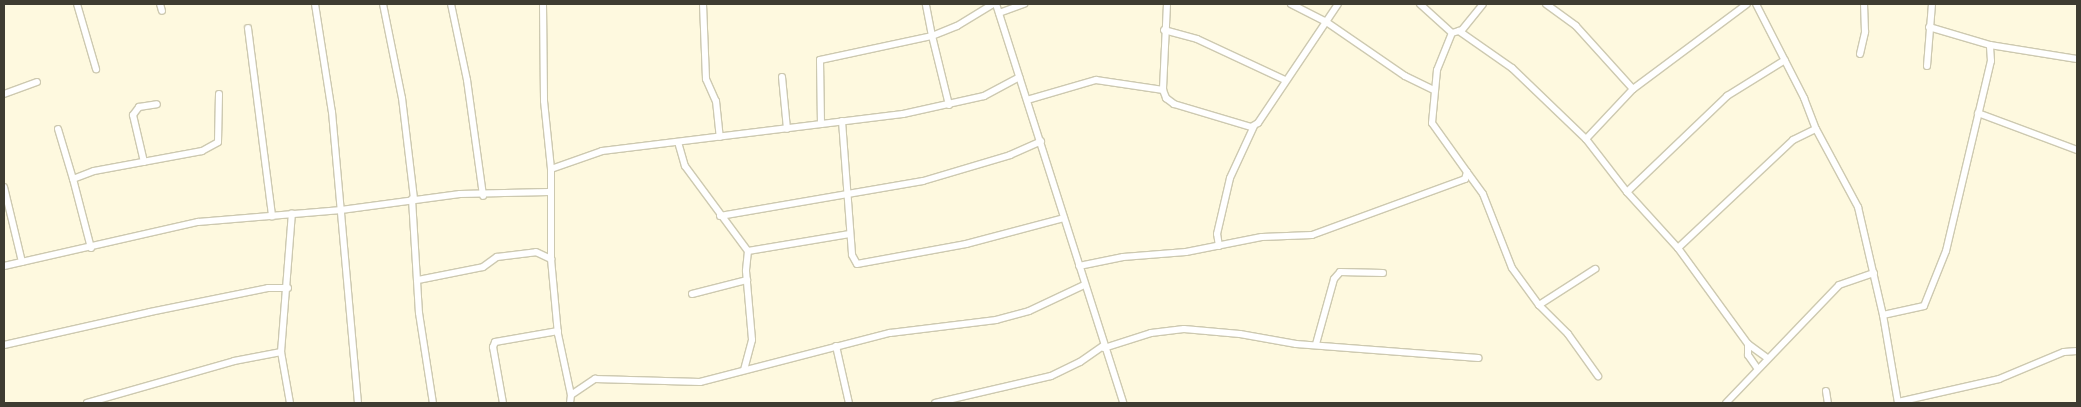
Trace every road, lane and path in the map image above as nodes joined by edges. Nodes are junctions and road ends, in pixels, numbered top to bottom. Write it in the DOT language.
graph roads {
  1 [pos="77,4"];
  2 [pos="160,4"];
  3 [pos="315,4"];
  4 [pos="383,4"];
  5 [pos="451,4"];
  6 [pos="543,4"];
  7 [pos="703,4"];
  8 [pos="926,4"];
  9 [pos="995,4"];
  10 [pos="1024,4"];
  11 [pos="1167,4"];
  12 [pos="1291,4"];
  13 [pos="1338,4"];
  14 [pos="1420,4"];
  15 [pos="1484,4"];
  16 [pos="1546,4"];
  17 [pos="1747,4"];
  18 [pos="1756,4"];
  19 [pos="1864,4"];
  20 [pos="1932,4"];
  21 [pos="162,11"];
  22 [pos="999,13"];
  23 [pos="1324,21"];
  24 [pos="1929,27"];
  25 [pos="248,28"];
  26 [pos="1164,30"];
  27 [pos="1456,32"];
  28 [pos="932,36"];
  29 [pos="1990,45"];
  30 [pos="1860,54"];
  31 [pos="2077,59"];
  32 [pos="1785,60"];
  33 [pos="1927,66"];
  34 [pos="96,69"];
  35 [pos="782,77"];
  36 [pos="1019,77"];
  37 [pos="1285,80"];
  38 [pos="37,82"];
  39 [pos="1634,89"];
  40 [pos="1163,90"];
  41 [pos="1434,90"];
  42 [pos="4,94"];
  43 [pos="219,94"];
  44 [pos="1027,100"];
  45 [pos="157,104"];
  46 [pos="949,105"];
  47 [pos="1978,113"];
  48 [pos="842,121"];
  49 [pos="821,124"];
  50 [pos="1254,126"];
  51 [pos="58,129"];
  52 [pos="787,129"];
  53 [pos="1816,129"];
  54 [pos="720,137"];
  55 [pos="1586,139"];
  56 [pos="1041,141"];
  57 [pos="678,142"];
  58 [pos="2077,150"];
  59 [pos="144,162"];
  60 [pos="551,169"];
  61 [pos="1467,172"];
  62 [pos="73,179"];
  63 [pos="4,187"];
  64 [pos="549,192"];
  65 [pos="1627,192"];
  66 [pos="846,194"];
  67 [pos="483,196"];
  68 [pos="413,199"];
  69 [pos="341,210"];
  70 [pos="292,213"];
  71 [pos="272,216"];
  72 [pos="720,216"];
  73 [pos="1064,218"];
  74 [pos="850,234"];
  75 [pos="1219,246"];
  76 [pos="91,248"];
  77 [pos="1678,248"];
  78 [pos="748,250"];
  79 [pos="551,259"];
  80 [pos="22,262"];
  81 [pos="4,266"];
  82 [pos="1079,266"];
  83 [pos="1595,269"];
  84 [pos="1383,273"];
  85 [pos="1874,273"];
  86 [pos="418,280"];
  87 [pos="747,280"];
  88 [pos="1084,285"];
  89 [pos="288,288"];
  90 [pos="692,294"];
  91 [pos="1539,305"];
  92 [pos="1883,315"];
  93 [pos="558,331"];
  94 [pos="1316,344"];
  95 [pos="1748,344"];
  96 [pos="4,345"];
  97 [pos="836,346"];
  98 [pos="1103,347"];
  99 [pos="2077,351"];
  100 [pos="281,352"];
  101 [pos="1478,358"];
  102 [pos="1767,358"];
  103 [pos="1757,368"];
  104 [pos="744,369"];
  105 [pos="1598,376"];
  106 [pos="1826,391"];
  107 [pos="571,396"];
  108 [pos="1898,402"];
  109 [pos="87,403"];
  110 [pos="290,403"];
  111 [pos="358,403"];
  112 [pos="433,403"];
  113 [pos="503,403"];
  114 [pos="570,403"];
  115 [pos="849,403"];
  116 [pos="935,403"];
  117 [pos="1123,403"];
  118 [pos="1726,403"];
  119 [pos="1828,403"];
  1 -- 34 [label="street"];
  2 -- 21 [label="street"];
  3 -- 69 [label="street"];
  4 -- 68 [label="street"];
  5 -- 67 [label="street"];
  6 -- 60 [label="street"];
  7 -- 54 [label="street"];
  8 -- 28 [label="street"];
  9 -- 22 [label="street"];
  9 -- 28 [label="street"];
  10 -- 22 [label="street"];
  11 -- 26 [label="street"];
  12 -- 23 [label="street"];
  13 -- 23 [label="street"];
  14 -- 27 [label="street"];
  15 -- 27 [label="street"];
  16 -- 39 [label="street"];
  17 -- 39 [label="street"];
  18 -- 32 [label="street"];
  19 -- 30 [label="street"];
  20 -- 24 [label="street"];
  22 -- 36 [label="street"];
  23 -- 37 [label="street"];
  23 -- 41 [label="street"];
  24 -- 29 [label="street"];
  24 -- 33 [label="street"];
  25 -- 71 [label="street"];
  26 -- 37 [label="street"];
  26 -- 40 [label="street"];
  27 -- 41 [label="street"];
  27 -- 55 [label="street"];
  28 -- 46 [label="street"];
  28 -- 49 [label="street"];
  29 -- 31 [label="street"];
  29 -- 47 [label="street"];
  32 -- 53 [label="street"];
  32 -- 65 [label="street"];
  35 -- 52 [label="street"];
  36 -- 44 [label="street"];
  36 -- 46 [label="street"];
  37 -- 50 [label="street"];
  38 -- 42 [label="street"];
  39 -- 55 [label="street"];
  40 -- 44 [label="street"];
  40 -- 50 [label="street"];
  41 -- 61 [label="street"];
  43 -- 59 [label="street"];
  44 -- 56 [label="street"];
  45 -- 59 [label="street"];
  46 -- 48 [label="street"];
  47 -- 58 [label="street"];
  47 -- 92 [label="street"];
  48 -- 49 [label="street"];
  48 -- 66 [label="street"];
  49 -- 52 [label="street"];
  50 -- 75 [label="street"];
  51 -- 62 [label="street"];
  52 -- 54 [label="street"];
  53 -- 77 [label="street"];
  53 -- 85 [label="street"];
  54 -- 57 [label="street"];
  55 -- 65 [label="street"];
  56 -- 66 [label="street"];
  56 -- 73 [label="street"];
  57 -- 60 [label="street"];
  57 -- 72 [label="street"];
  59 -- 62 [label="street"];
  60 -- 64 [label="street"];
  61 -- 75 [label="street"];
  61 -- 91 [label="street"];
  62 -- 76 [label="street"];
  63 -- 80 [label="street"];
  64 -- 67 [label="street"];
  64 -- 79 [label="street"];
  65 -- 77 [label="street"];
  66 -- 72 [label="street"];
  66 -- 74 [label="street"];
  67 -- 68 [label="street"];
  68 -- 69 [label="street"];
  68 -- 86 [label="street"];
  69 -- 70 [label="street"];
  69 -- 111 [label="street"];
  70 -- 71 [label="street"];
  70 -- 89 [label="street"];
  71 -- 76 [label="street"];
  72 -- 78 [label="street"];
  73 -- 74 [label="street"];
  73 -- 82 [label="street"];
  74 -- 78 [label="street"];
  75 -- 82 [label="street"];
  76 -- 80 [label="street"];
  77 -- 95 [label="street"];
  78 -- 87 [label="street"];
  79 -- 86 [label="street"];
  79 -- 93 [label="street"];
  80 -- 81 [label="street"];
  82 -- 88 [label="street"];
  83 -- 91 [label="street"];
  84 -- 94 [label="street"];
  85 -- 92 [label="street"];
  85 -- 102 [label="street"];
  86 -- 112 [label="street"];
  87 -- 90 [label="street"];
  87 -- 104 [label="street"];
  88 -- 97 [label="street"];
  88 -- 98 [label="street"];
  89 -- 96 [label="street"];
  89 -- 100 [label="street"];
  91 -- 105 [label="street"];
  92 -- 108 [label="street"];
  93 -- 107 [label="street"];
  93 -- 113 [label="street"];
  94 -- 98 [label="street"];
  94 -- 101 [label="street"];
  95 -- 102 [label="street"];
  95 -- 103 [label="street"];
  97 -- 104 [label="street"];
  97 -- 115 [label="street"];
  98 -- 116 [label="street"];
  98 -- 117 [label="street"];
  99 -- 108 [label="street"];
  100 -- 109 [label="street"];
  100 -- 110 [label="street"];
  102 -- 103 [label="street"];
  103 -- 118 [label="street"];
  104 -- 107 [label="street"];
  106 -- 119 [label="street"];
  107 -- 114 [label="street"];
}
